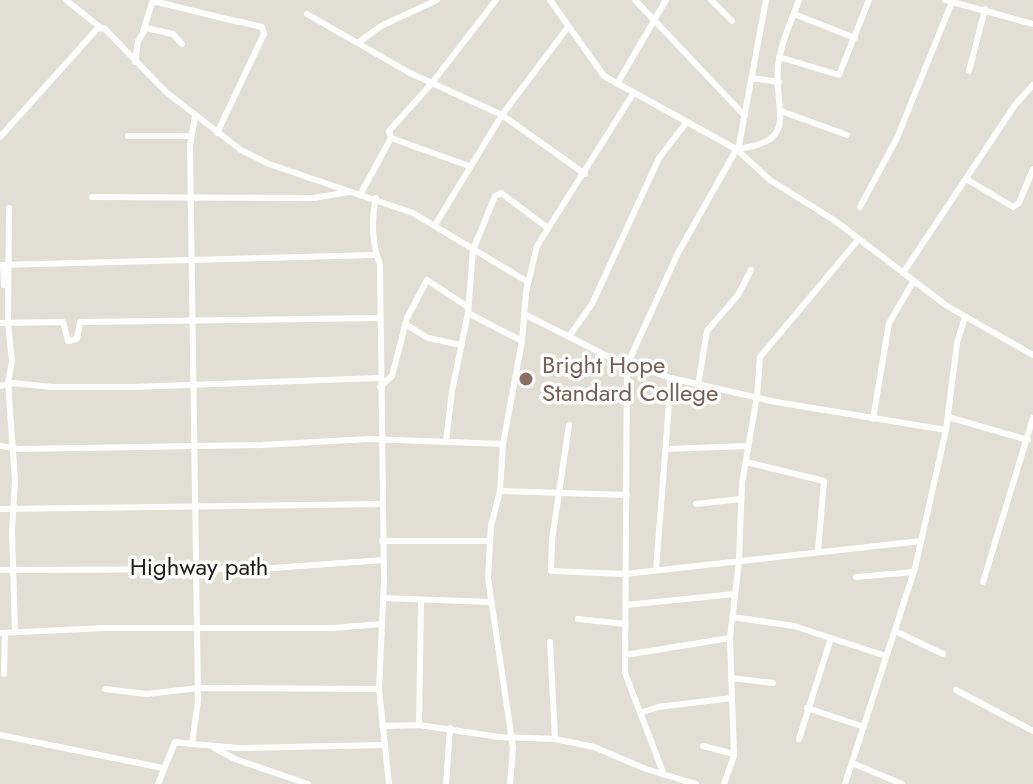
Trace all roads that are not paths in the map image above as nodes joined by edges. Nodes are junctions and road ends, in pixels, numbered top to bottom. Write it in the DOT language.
graph roads {
  1 [pos="66,0"];
  2 [pos="153,0"];
  3 [pos="437,0"];
  4 [pos="496,0"];
  5 [pos="550,0"];
  6 [pos="635,0"];
  7 [pos="666,0"];
  8 [pos="711,0"];
  9 [pos="766,0"];
  10 [pos="799,0"];
  11 [pos="869,0"];
  12 [pos="948,1"];
  13 [pos="985,9"];
  14 [pos="307,14"];
  15 [pos="794,14"];
  16 [pos="732,21"];
  17 [pos="652,22"];
  18 [pos="1033,24"];
  19 [pos="568,27"];
  20 [pos="101,28"];
  21 [pos="143,31"];
  22 [pos="855,38"];
  23 [pos="362,42"];
  24 [pos="182,44"];
  25 [pos="779,57"];
  26 [pos="135,62"];
  27 [pos="969,71"];
  28 [pos="752,78"];
  29 [pos="779,82"];
  30 [pos="432,83"];
  31 [pos="617,84"];
  32 [pos="1033,85"];
  33 [pos="633,94"];
  34 [pos="781,111"];
  35 [pos="502,115"];
  36 [pos="745,116"];
  37 [pos="195,117"];
  38 [pos="686,123"];
  39 [pos="217,133"];
  40 [pos="847,135"];
  41 [pos="128,136"];
  42 [pos="191,136"];
  43 [pos="0,137"];
  44 [pos="391,138"];
  45 [pos="736,149"];
  46 [pos="469,166"];
  47 [pos="1033,169"];
  48 [pos="585,174"];
  49 [pos="968,180"];
  50 [pos="349,192"];
  51 [pos="360,195"];
  52 [pos="92,197"];
  53 [pos="376,198"];
  54 [pos="191,200"];
  55 [pos="860,207"];
  56 [pos="9,208"];
  57 [pos="435,225"];
  58 [pos="548,228"];
  59 [pos="858,240"];
  60 [pos="473,250"];
  61 [pos="375,255"];
  62 [pos="193,261"];
  63 [pos="4,265"];
  64 [pos="751,270"];
  65 [pos="903,273"];
  66 [pos="528,282"];
  67 [pos="913,282"];
  68 [pos="4,285"];
  69 [pos="468,310"];
  70 [pos="524,314"];
  71 [pos="965,317"];
  72 [pos="379,318"];
  73 [pos="63,322"];
  74 [pos="80,322"];
  75 [pos="194,322"];
  76 [pos="4,323"];
  77 [pos="405,324"];
  78 [pos="570,335"];
  79 [pos="522,341"];
  80 [pos="458,344"];
  81 [pos="1033,355"];
  82 [pos="627,365"];
  83 [pos="380,378"];
  84 [pos="671,378"];
  85 [pos="8,383"];
  86 [pos="193,384"];
  87 [pos="698,385"];
  88 [pos="0,386"];
  89 [pos="380,387"];
  90 [pos="757,396"];
  91 [pos="948,417"];
  92 [pos="1033,418"];
  93 [pos="873,419"];
  94 [pos="569,425"];
  95 [pos="946,430"];
  96 [pos="1028,440"];
  97 [pos="381,441"];
  98 [pos="446,441"];
  99 [pos="503,444"];
  100 [pos="0,446"];
  101 [pos="13,446"];
  102 [pos="197,446"];
  103 [pos="748,446"];
  104 [pos="666,449"];
  105 [pos="746,462"];
  106 [pos="500,491"];
  107 [pos="560,491"];
  108 [pos="627,495"];
  109 [pos="741,499"];
  110 [pos="383,504"];
  111 [pos="696,504"];
  112 [pos="198,505"];
  113 [pos="0,509"];
  114 [pos="16,509"];
  115 [pos="382,541"];
  116 [pos="490,541"];
  117 [pos="921,541"];
  118 [pos="818,552"];
  119 [pos="383,560"];
  120 [pos="739,561"];
  121 [pos="198,567"];
  122 [pos="0,570"];
  123 [pos="15,570"];
  124 [pos="656,570"];
  125 [pos="914,572"];
  126 [pos="625,574"];
  127 [pos="856,577"];
  128 [pos="983,582"];
  129 [pos="735,594"];
  130 [pos="383,598"];
  131 [pos="421,602"];
  132 [pos="490,602"];
  133 [pos="626,605"];
  134 [pos="732,617"];
  135 [pos="578,619"];
  136 [pos="381,624"];
  137 [pos="626,624"];
  138 [pos="198,628"];
  139 [pos="895,631"];
  140 [pos="15,632"];
  141 [pos="2,633"];
  142 [pos="730,638"];
  143 [pos="831,638"];
  144 [pos="550,642"];
  145 [pos="943,654"];
  146 [pos="625,655"];
  147 [pos="886,656"];
  148 [pos="4,674"];
  149 [pos="731,678"];
  150 [pos="773,683"];
  151 [pos="198,688"];
  152 [pos="105,689"];
  153 [pos="379,689"];
  154 [pos="956,690"];
  155 [pos="732,698"];
  156 [pos="807,708"];
  157 [pos="640,713"];
  158 [pos="419,725"];
  159 [pos="382,726"];
  160 [pos="864,727"];
  161 [pos="450,728"];
  162 [pos="1033,731"];
  163 [pos="0,735"];
  164 [pos="510,736"];
  165 [pos="555,739"];
  166 [pos="799,739"];
  167 [pos="192,744"];
  168 [pos="384,745"];
  169 [pos="703,746"];
  170 [pos="213,747"];
  171 [pos="734,754"];
  172 [pos="852,763"];
  173 [pos="163,768"];
  174 [pos="664,775"];
  175 [pos="687,783"];
  176 [pos="158,784"];
  177 [pos="308,784"];
  178 [pos="389,784"];
  179 [pos="446,784"];
  180 [pos="510,784"];
  181 [pos="696,784"];
  182 [pos="724,784"];
  183 [pos="845,784"];
  184 [pos="902,784"];
  1 -- 20 [label="street"];
  2 -- 21 [label="street"];
  2 -- 39 [label="street"];
  3 -- 23 [label="street"];
  4 -- 30 [label="street"];
  5 -- 19 [label="street"];
  6 -- 17 [label="street"];
  7 -- 17 [label="street"];
  8 -- 16 [label="street"];
  9 -- 28 [label="street"];
  10 -- 15 [label="street"];
  11 -- 22 [label="street"];
  12 -- 13 [label="street"];
  12 -- 55 [label="street"];
  13 -- 18 [label="street"];
  13 -- 27 [label="street"];
  14 -- 23 [label="street"];
  15 -- 22 [label="street"];
  15 -- 25 [label="street"];
  17 -- 31 [label="street"];
  17 -- 36 [label="street"];
  19 -- 31 [label="street"];
  19 -- 35 [label="street"];
  20 -- 26 [label="street"];
  20 -- 43 [label="street"];
  21 -- 24 [label="street"];
  21 -- 26 [label="street"];
  22 -- 25 [label="street"];
  23 -- 30 [label="street"];
  25 -- 29 [label="street"];
  26 -- 37 [label="street"];
  28 -- 29 [label="street"];
  28 -- 36 [label="street"];
  29 -- 34 [label="street"];
  30 -- 35 [label="street"];
  30 -- 44 [label="street"];
  31 -- 33 [label="street"];
  32 -- 49 [label="street"];
  33 -- 38 [label="street"];
  33 -- 48 [label="street"];
  34 -- 40 [label="street"];
  34 -- 45 [label="street"];
  35 -- 46 [label="street"];
  35 -- 48 [label="street"];
  36 -- 45 [label="street"];
  37 -- 39 [label="street"];
  37 -- 42 [label="street"];
  38 -- 45 [label="street"];
  38 -- 78 [label="street"];
  39 -- 50 [label="street"];
  41 -- 42 [label="street"];
  42 -- 54 [label="street"];
  44 -- 46 [label="street"];
  44 -- 51 [label="street"];
  45 -- 59 [label="street"];
  45 -- 82 [label="street"];
  46 -- 57 [label="street"];
  47 -- 49 [label="street"];
  48 -- 58 [label="street"];
  49 -- 65 [label="street"];
  50 -- 51 [label="street"];
  50 -- 54 [label="street"];
  51 -- 53 [label="street"];
  52 -- 54 [label="street"];
  53 -- 57 [label="street"];
  53 -- 61 [label="street"];
  54 -- 62 [label="street"];
  56 -- 63 [label="street"];
  57 -- 60 [label="street"];
  58 -- 60 [label="street"];
  58 -- 66 [label="street"];
  59 -- 65 [label="street"];
  59 -- 90 [label="street"];
  60 -- 66 [label="street"];
  60 -- 69 [label="street"];
  61 -- 62 [label="street"];
  61 -- 72 [label="street"];
  62 -- 63 [label="street"];
  62 -- 75 [label="street"];
  63 -- 68 [label="street"];
  63 -- 76 [label="street"];
  64 -- 87 [label="street"];
  65 -- 67 [label="street"];
  66 -- 70 [label="street"];
  67 -- 71 [label="street"];
  67 -- 93 [label="street"];
  69 -- 77 [label="street"];
  69 -- 79 [label="street"];
  69 -- 80 [label="street"];
  70 -- 78 [label="street"];
  70 -- 79 [label="street"];
  71 -- 81 [label="street"];
  71 -- 91 [label="street"];
  72 -- 75 [label="street"];
  72 -- 83 [label="street"];
  73 -- 74 [label="street"];
  73 -- 74 [label="street"];
  73 -- 76 [label="street"];
  74 -- 75 [label="street"];
  75 -- 86 [label="street"];
  76 -- 85 [label="street"];
  77 -- 80 [label="street"];
  77 -- 89 [label="street"];
  78 -- 82 [label="street"];
  79 -- 99 [label="street"];
  80 -- 98 [label="street"];
  82 -- 84 [label="street"];
  82 -- 108 [label="street"];
  83 -- 86 [label="street"];
  83 -- 89 [label="street"];
  84 -- 87 [label="street"];
  84 -- 104 [label="street"];
  85 -- 86 [label="street"];
  85 -- 88 [label="street"];
  85 -- 101 [label="street"];
  86 -- 102 [label="street"];
  87 -- 90 [label="street"];
  89 -- 97 [label="street"];
  90 -- 93 [label="street"];
  90 -- 103 [label="street"];
  91 -- 95 [label="street"];
  91 -- 96 [label="street"];
  92 -- 96 [label="street"];
  93 -- 95 [label="street"];
  94 -- 107 [label="street"];
  95 -- 117 [label="street"];
  96 -- 128 [label="street"];
  97 -- 98 [label="street"];
  97 -- 102 [label="street"];
  97 -- 110 [label="street"];
  98 -- 99 [label="street"];
  99 -- 106 [label="street"];
  100 -- 101 [label="street"];
  101 -- 102 [label="street"];
  101 -- 114 [label="street"];
  102 -- 112 [label="street"];
  103 -- 104 [label="street"];
  103 -- 105 [label="street"];
  104 -- 124 [label="street"];
  105 -- 109 [label="street"];
  105 -- 118 [label="street"];
  106 -- 107 [label="street"];
  106 -- 116 [label="street"];
  107 -- 108 [label="street"];
  107 -- 126 [label="street"];
  108 -- 126 [label="street"];
  109 -- 111 [label="street"];
  109 -- 120 [label="street"];
  110 -- 112 [label="street"];
  110 -- 115 [label="street"];
  112 -- 114 [label="street"];
  112 -- 121 [label="street"];
  113 -- 114 [label="street"];
  114 -- 123 [label="street"];
  115 -- 116 [label="street"];
  115 -- 119 [label="street"];
  116 -- 132 [label="street"];
  117 -- 118 [label="street"];
  117 -- 125 [label="street"];
  118 -- 120 [label="street"];
  119 -- 121 [label="street, Highway path"];
  119 -- 130 [label="street"];
  120 -- 124 [label="street"];
  120 -- 129 [label="street"];
  121 -- 123 [label="street, Highway path"];
  121 -- 138 [label="street"];
  122 -- 123 [label="street, Highway path"];
  123 -- 140 [label="street"];
  124 -- 126 [label="street"];
  125 -- 127 [label="street"];
  125 -- 139 [label="street"];
  126 -- 133 [label="street"];
  129 -- 133 [label="street"];
  129 -- 134 [label="street"];
  130 -- 131 [label="street"];
  130 -- 136 [label="street"];
  131 -- 132 [label="street"];
  131 -- 158 [label="street"];
  132 -- 164 [label="street"];
  133 -- 137 [label="street"];
  134 -- 142 [label="street"];
  134 -- 143 [label="street"];
  135 -- 137 [label="street"];
  136 -- 138 [label="street"];
  136 -- 153 [label="street"];
  137 -- 146 [label="street"];
  138 -- 140 [label="street"];
  138 -- 151 [label="street"];
  139 -- 145 [label="street"];
  139 -- 147 [label="street"];
  140 -- 141 [label="street"];
  141 -- 148 [label="street"];
  142 -- 146 [label="street"];
  142 -- 149 [label="street"];
  143 -- 147 [label="street"];
  143 -- 156 [label="street"];
  144 -- 165 [label="street"];
  146 -- 157 [label="street"];
  147 -- 160 [label="street"];
  149 -- 150 [label="street"];
  149 -- 155 [label="street"];
  151 -- 152 [label="street"];
  151 -- 153 [label="street"];
  151 -- 167 [label="street"];
  153 -- 159 [label="street"];
  154 -- 162 [label="street"];
  155 -- 157 [label="street"];
  155 -- 171 [label="street"];
  156 -- 160 [label="street"];
  156 -- 166 [label="street"];
  157 -- 174 [label="street"];
  158 -- 159 [label="street"];
  158 -- 161 [label="street"];
  159 -- 168 [label="street"];
  160 -- 172 [label="street"];
  161 -- 164 [label="street"];
  161 -- 179 [label="street"];
  163 -- 173 [label="street"];
  164 -- 165 [label="street"];
  164 -- 180 [label="street"];
  165 -- 174 [label="street"];
  167 -- 170 [label="street"];
  167 -- 173 [label="street"];
  168 -- 170 [label="street"];
  168 -- 178 [label="street"];
  169 -- 171 [label="street"];
  170 -- 177 [label="street"];
  171 -- 182 [label="street"];
  172 -- 183 [label="street"];
  172 -- 184 [label="street"];
  173 -- 176 [label="street"];
  174 -- 175 [label="street"];
  175 -- 181 [label="street"];
}
